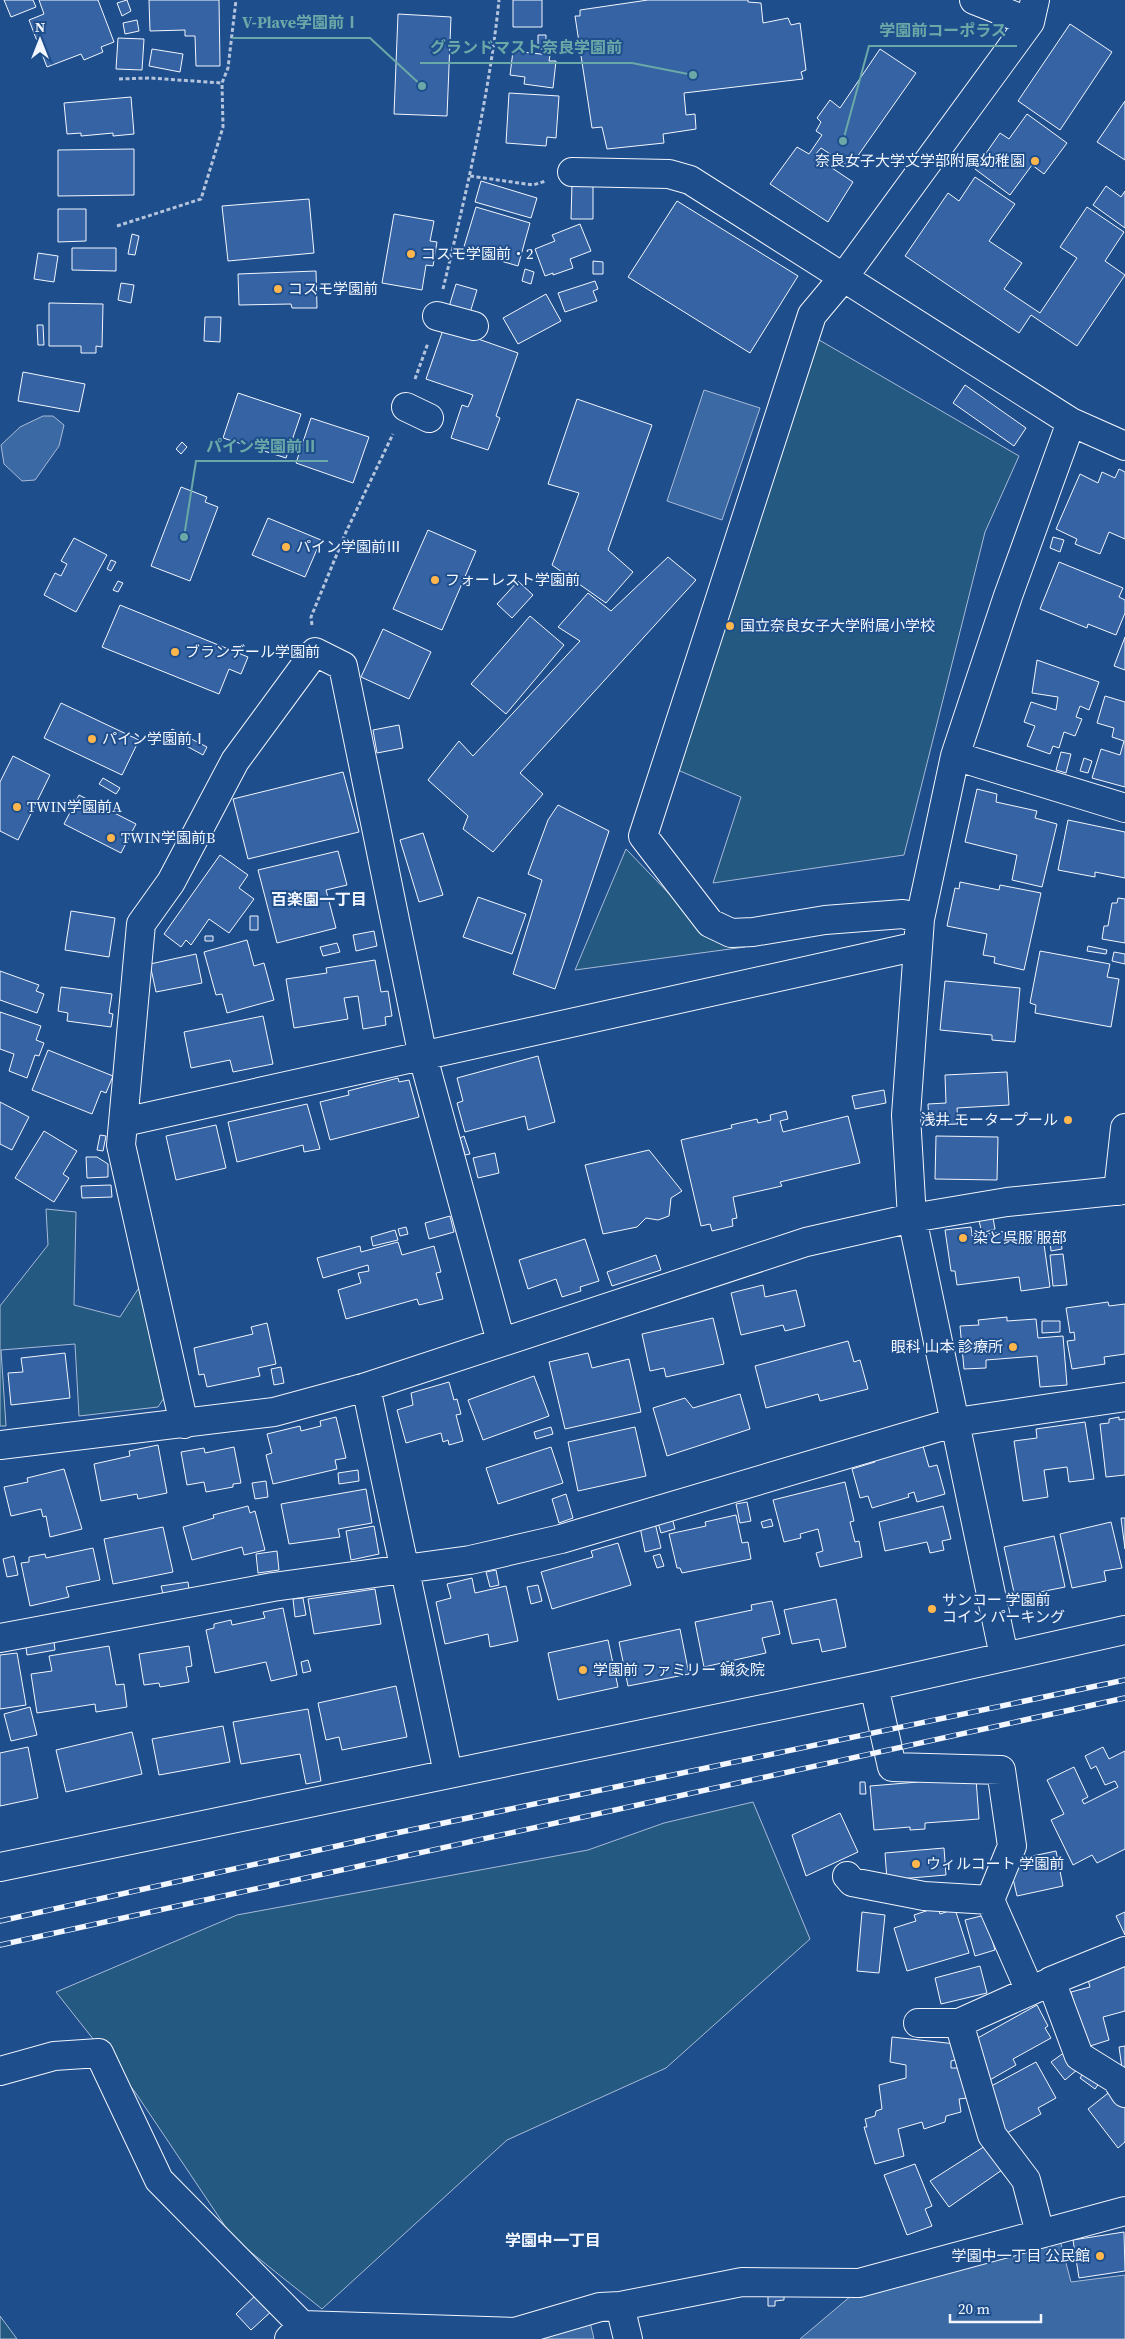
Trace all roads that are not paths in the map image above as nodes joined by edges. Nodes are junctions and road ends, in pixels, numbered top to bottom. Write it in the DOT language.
graph roads {
  1 [pos="974,0"];
  2 [pos="1032,11"];
  3 [pos="572,172"];
  4 [pos="843,278"];
  5 [pos="437,316"];
  6 [pos="474,326"];
  7 [pos="1071,422"];
  8 [pos="1125,446"];
  9 [pos="955,756"];
  10 [pos="1125,808"];
  11 [pos="920,919"];
  12 [pos="918,946"];
  13 [pos="423,1057"];
  14 [pos="124,1122"];
  15 [pos="1125,1128"];
  16 [pos="1122,1190"];
  17 [pos="912,1218"];
  18 [pos="501,1342"];
  19 [pos="366,1387"];
  20 [pos="1125,1397"];
  21 [pos="956,1422"];
  22 [pos="184,1424"];
  23 [pos="0,1445"];
  24 [pos="403,1569"];
  25 [pos="1125,1630"];
  26 [pos="0,1638"];
  27 [pos="1004,1656"];
  28 [pos="874,1686"];
  29 [pos="448,1773"];
  30 [pos="0,1867"];
  31 [pos="848,1876"];
  32 [pos="924,1896"];
  33 [pos="990,1900"];
  34 [pos="886,1909"];
  35 [pos="1125,1951"];
  36 [pos="1041,1986"];
  37 [pos="918,2023"];
  38 [pos="959,2023"];
  39 [pos="0,2071"];
  40 [pos="1125,2093"];
  41 [pos="1125,2211"];
  42 [pos="1040,2233"];
  43 [pos="620,2306"];
  44 [pos="295,2332"];
  45 [pos="628,2339"];
  1 -- 2 [label="street"];
  2 -- 4 [label="street"];
  3 -- 4 [label="street"];
  4 -- 7 [label="street"];
  4 -- 11 [label="street"];
  5 -- 6 [label="street"];
  7 -- 8 [label="street"];
  7 -- 9 [label="street"];
  9 -- 10 [label="street"];
  9 -- 11 [label="street"];
  11 -- 12 [label="street"];
  12 -- 13 [label="street"];
  12 -- 17 [label="street"];
  13 -- 14 [label="street"];
  13 -- 14 [label="street"];
  13 -- 18 [label="street"];
  14 -- 22 [label="street"];
  15 -- 16 [label="street"];
  16 -- 17 [label="street"];
  17 -- 18 [label="street"];
  17 -- 21 [label="street"];
  18 -- 19 [label="street"];
  19 -- 22 [label="street"];
  19 -- 24 [label="street"];
  20 -- 21 [label="street"];
  21 -- 24 [label="street"];
  21 -- 27 [label="street"];
  22 -- 23 [label="street"];
  24 -- 26 [label="street"];
  24 -- 29 [label="street"];
  25 -- 27 [label="street"];
  27 -- 28 [label="street"];
  28 -- 29 [label="street"];
  28 -- 33 [label="street"];
  29 -- 30 [label="street"];
  31 -- 32 [label="street"];
  32 -- 33 [label="street"];
  32 -- 34 [label="street"];
  33 -- 36 [label="street"];
  35 -- 36 [label="street"];
  36 -- 38 [label="street"];
  36 -- 40 [label="street"];
  37 -- 38 [label="street"];
  38 -- 42 [label="street"];
  39 -- 44 [label="street"];
  41 -- 42 [label="street"];
  42 -- 43 [label="street"];
  43 -- 44 [label="street"];
  43 -- 45 [label="street"];
}
